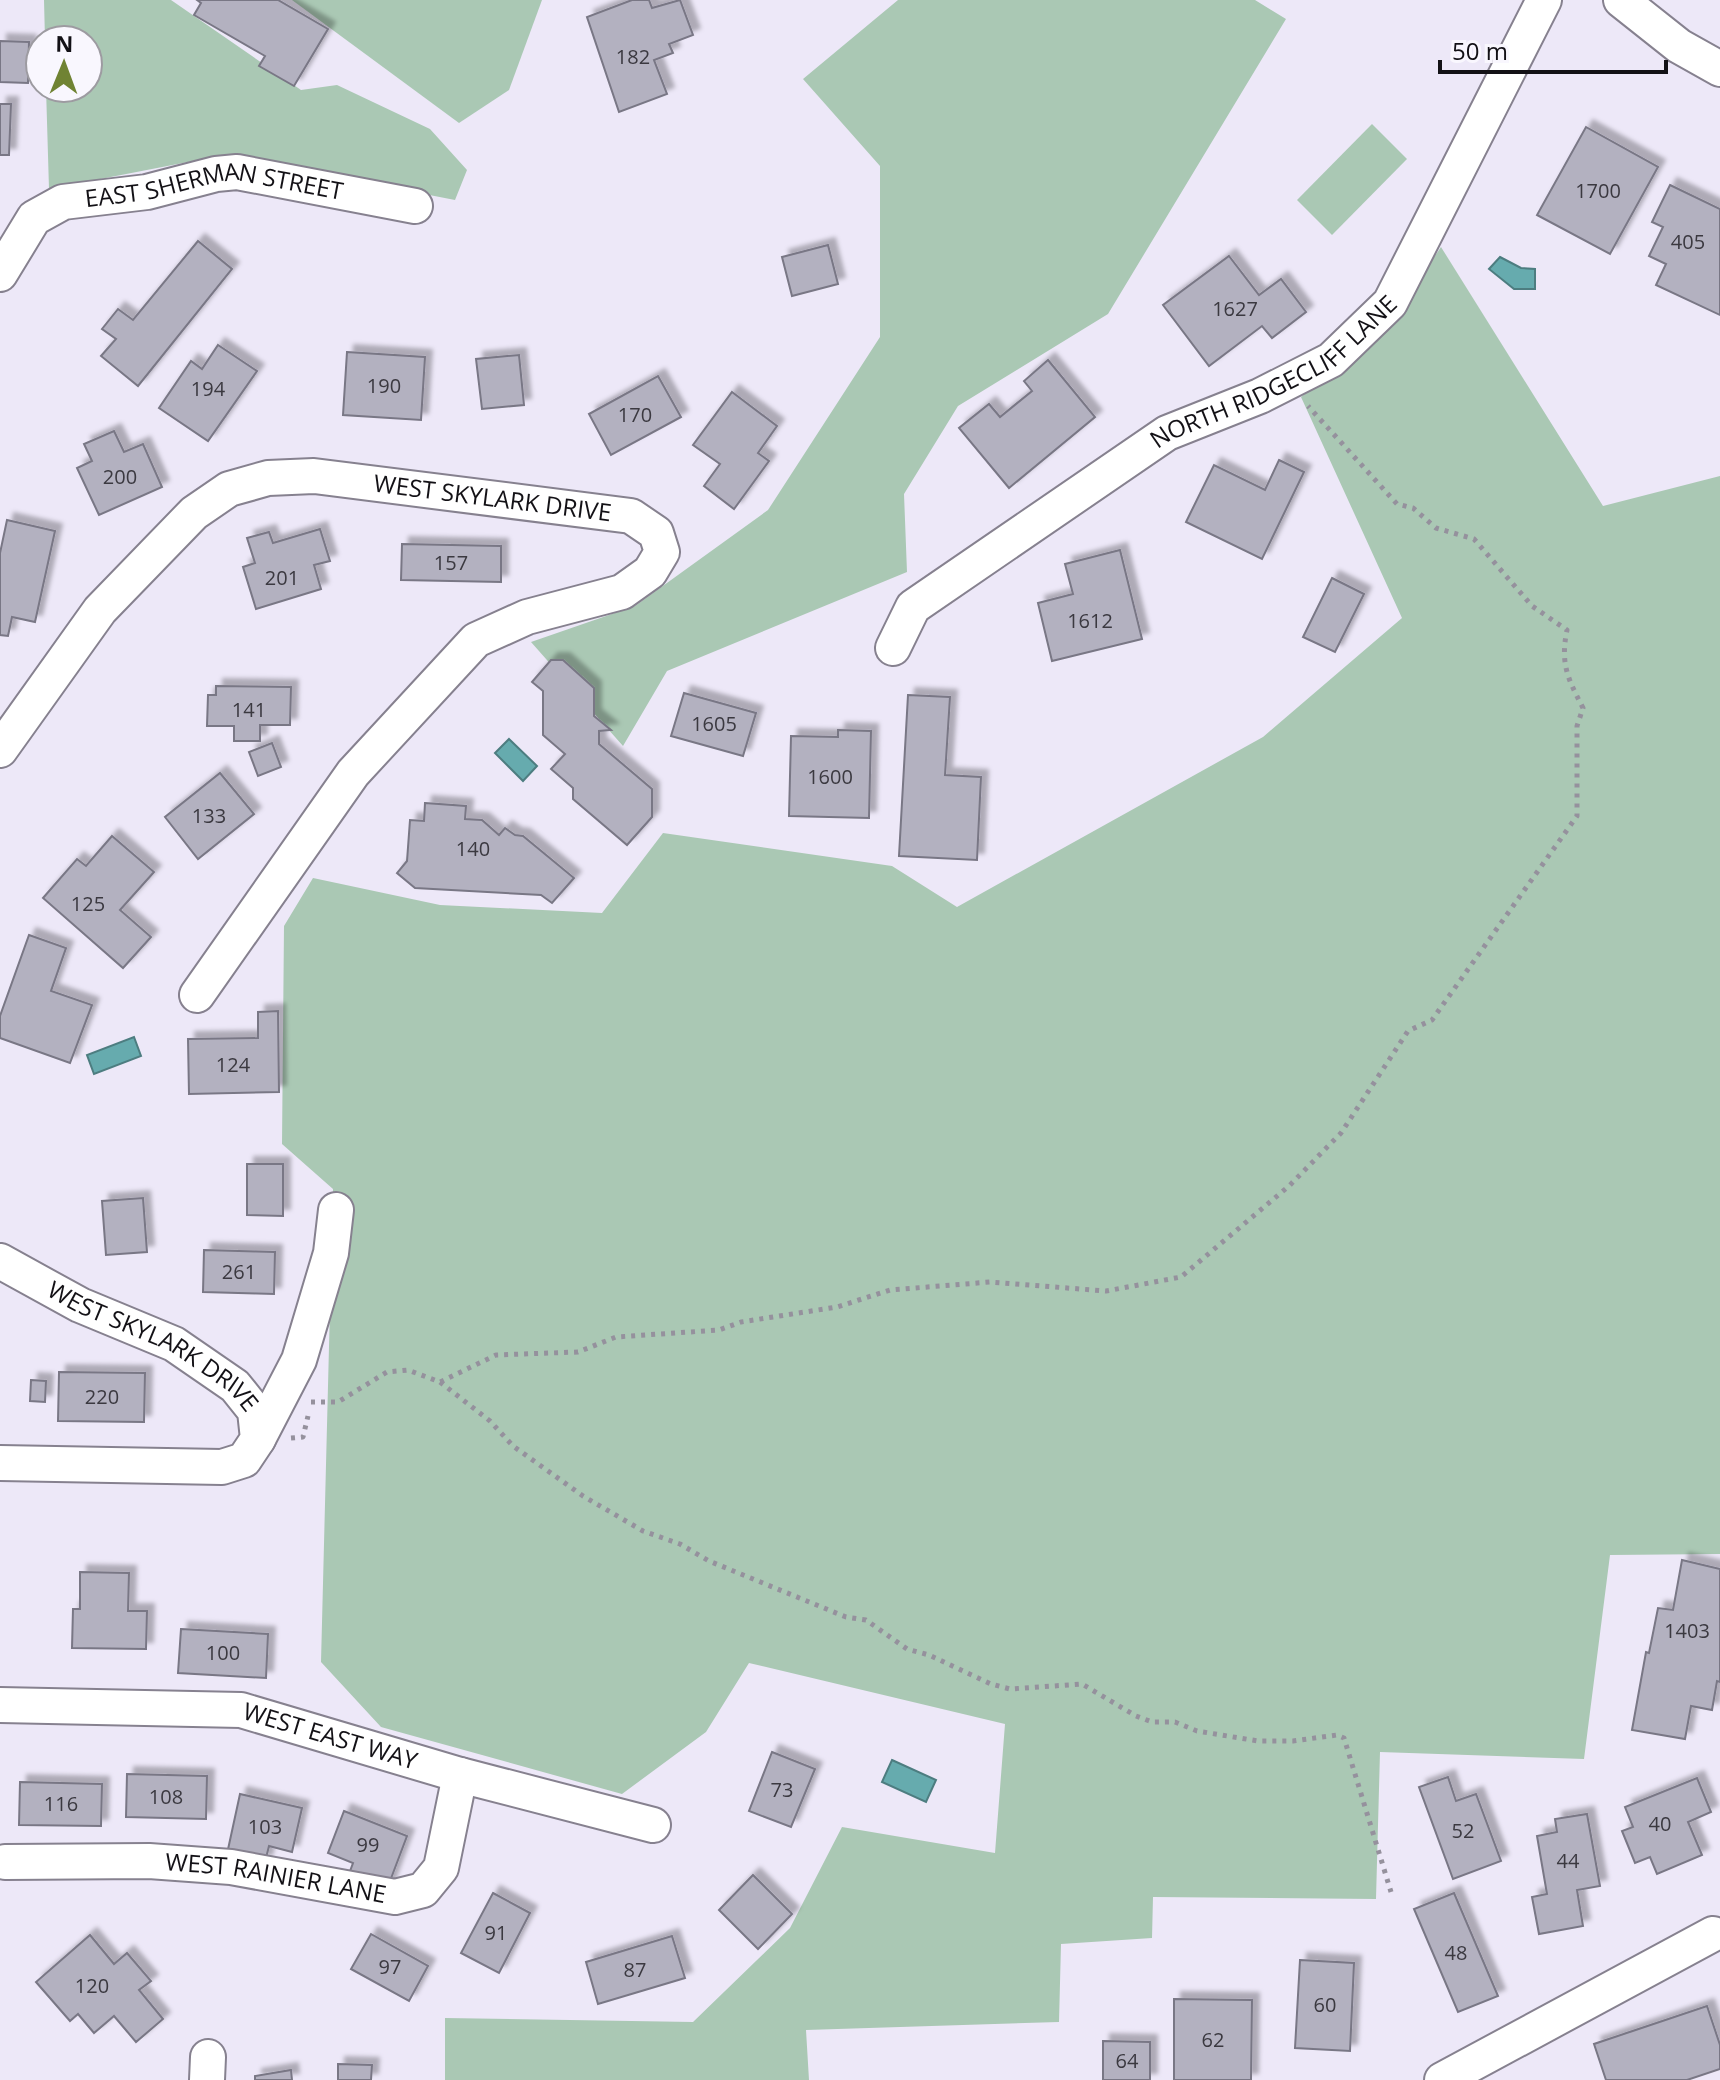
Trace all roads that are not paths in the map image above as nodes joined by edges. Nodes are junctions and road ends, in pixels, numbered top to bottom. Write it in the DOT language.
graph roads {
  1 [pos="1544,0"];
  2 [pos="1621,0"];
  3 [pos="1720,69"];
  4 [pos="415,206"];
  5 [pos="0,274"];
  6 [pos="893,648"];
  7 [pos="0,750"];
  8 [pos="197,995"];
  9 [pos="336,1210"];
  10 [pos="0,1261"];
  11 [pos="251,1450"];
  12 [pos="0,1463"];
  13 [pos="0,1705"];
  14 [pos="460,1775"];
  15 [pos="653,1825"];
  16 [pos="5,1862"];
  17 [pos="1713,1934"];
  18 [pos="1442,2080"];
  1 -- 6 [label="street, NORTH RIDGECLIFF LANE"];
  2 -- 3 [label="street"];
  4 -- 5 [label="street, EAST SHERMAN STREET"];
  7 -- 8 [label="street, WEST SKYLARK DRIVE"];
  9 -- 11 [label="street"];
  10 -- 11 [label="street, WEST SKYLARK DRIVE"];
  11 -- 12 [label="street"];
  13 -- 14 [label="street, WEST EAST WAY"];
  14 -- 15 [label="street, WEST EAST WAY"];
  14 -- 16 [label="street, WEST RAINIER LANE"];
  17 -- 18 [label="street"];
}
